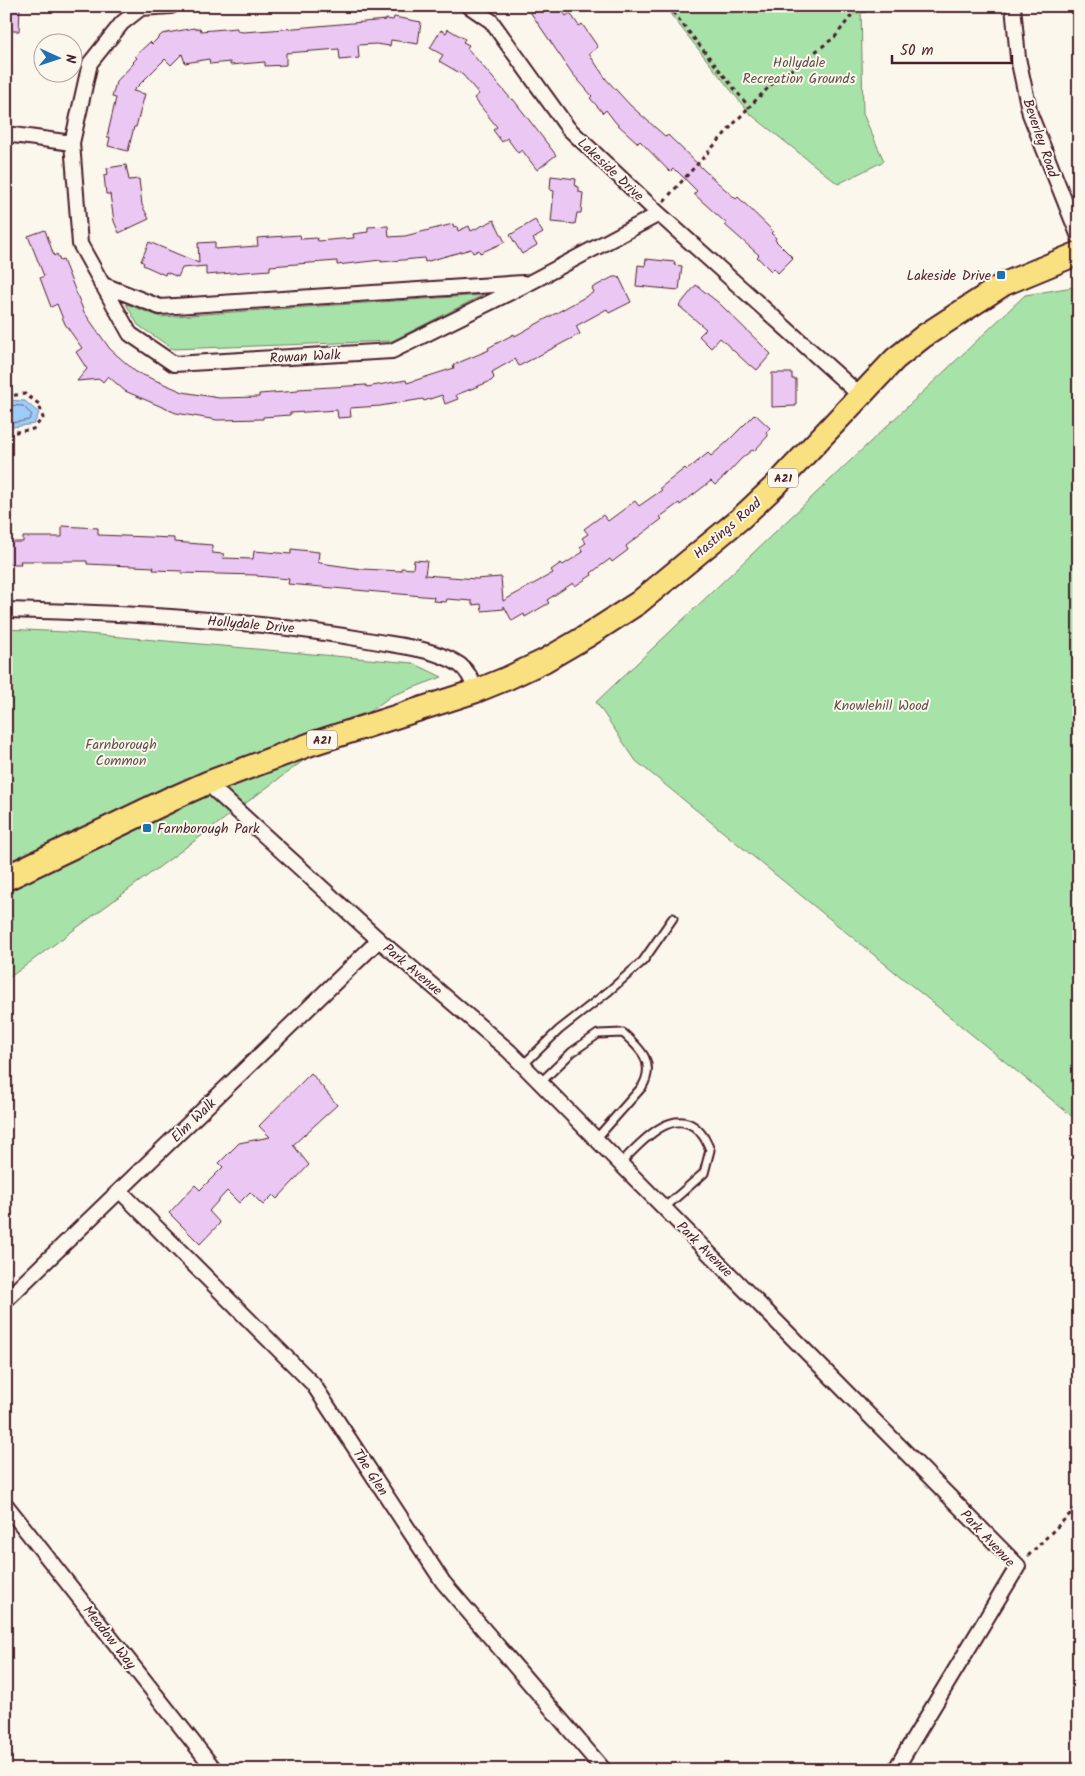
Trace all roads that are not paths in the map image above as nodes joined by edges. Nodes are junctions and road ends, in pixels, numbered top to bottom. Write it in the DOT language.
graph roads {
  1 [pos="171,6"];
  2 [pos="469,6"];
  3 [pos="1013,6"];
  4 [pos="6,134"];
  5 [pos="72,143"];
  6 [pos="656,212"];
  7 [pos="1079,237"];
  8 [pos="1079,253"];
  9 [pos="531,282"];
  10 [pos="101,284"];
  11 [pos="861,396"];
  12 [pos="6,610"];
  13 [pos="476,691"];
  14 [pos="207,782"];
  15 [pos="171,798"];
  16 [pos="6,878"];
  17 [pos="674,918"];
  18 [pos="379,940"];
  19 [pos="523,1065"];
  20 [pos="540,1083"];
  21 [pos="596,1139"];
  22 [pos="620,1164"];
  23 [pos="120,1191"];
  24 [pos="664,1208"];
  25 [pos="6,1300"];
  26 [pos="6,1505"];
  27 [pos="215,1770"];
  28 [pos="604,1770"];
  29 [pos="895,1770"];
  1 -- 5 [label="street"];
  2 -- 6 [label="street, Lakeside Drive"];
  3 -- 7 [label="street, Beverley Road"];
  4 -- 5 [label="street"];
  5 -- 10 [label="street, Rowan Walk"];
  6 -- 9 [label="street, Rowan Walk"];
  6 -- 11 [label="street, Lakeside Drive"];
  8 -- 11 [label="main road, Hastings Road / A21"];
  9 -- 10 [label="street, Rowan Walk"];
  9 -- 10 [label="street, Rowan Walk"];
  11 -- 13 [label="main road, Hastings Road / A21"];
  12 -- 13 [label="street, Hollydale Drive"];
  13 -- 14 [label="main road, A21"];
  14 -- 15 [label="main road, A21"];
  14 -- 18 [label="street, Park Avenue"];
  15 -- 16 [label="highway, A21"];
  17 -- 19 [label="lane"];
  18 -- 19 [label="street, Park Avenue"];
  18 -- 23 [label="street, Elm Walk"];
  19 -- 20 [label="street, Park Avenue"];
  20 -- 21 [label="street, Park Avenue"];
  20 -- 21 [label="lane"];
  21 -- 22 [label="street, Park Avenue"];
  22 -- 24 [label="street, Park Avenue"];
  22 -- 24 [label="lane"];
  23 -- 25 [label="street, Elm Walk"];
  23 -- 28 [label="street, The Glen"];
  24 -- 29 [label="street, Park Avenue"];
  26 -- 27 [label="street, Meadow Way"];
}
